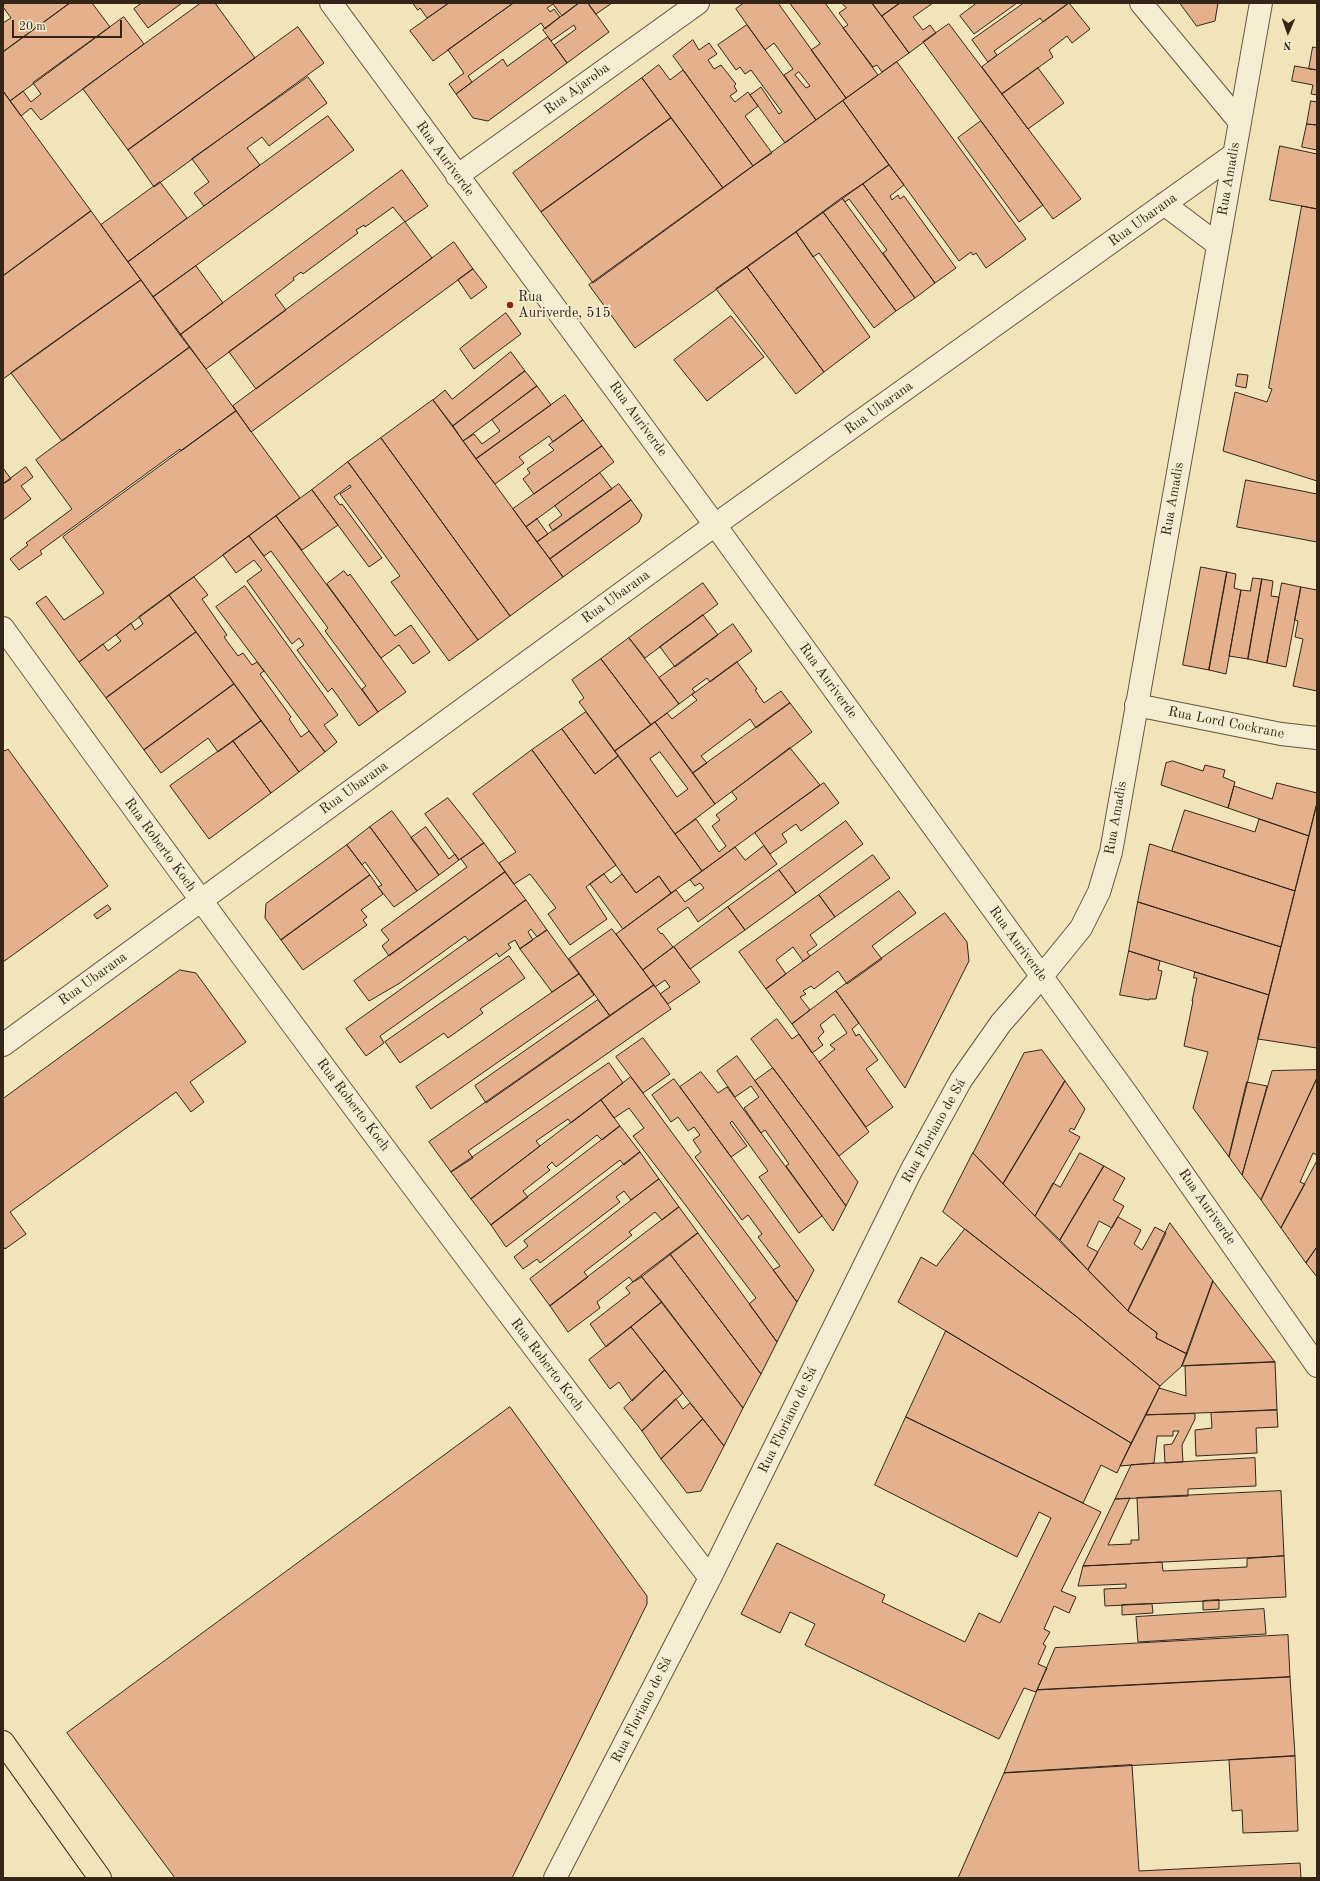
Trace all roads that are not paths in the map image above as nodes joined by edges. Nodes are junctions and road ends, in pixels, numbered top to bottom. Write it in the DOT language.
graph roads {
  1 [pos="331,3"];
  2 [pos="698,3"];
  3 [pos="1141,3"];
  4 [pos="1261,3"];
  5 [pos="1239,121"];
  6 [pos="1233,155"];
  7 [pos="457,176"];
  8 [pos="1164,204"];
  9 [pos="1218,244"];
  10 [pos="716,524"];
  11 [pos="3,628"];
  12 [pos="1136,705"];
  13 [pos="1317,738"];
  14 [pos="200,901"];
  15 [pos="1042,976"];
  16 [pos="3,1045"];
  17 [pos="1317,1366"];
  18 [pos="710,1578"];
  19 [pos="3,1742"];
  20 [pos="100,1878"];
  21 [pos="555,1878"];
  1 -- 7 [label="street, Rua Auriverde"];
  2 -- 7 [label="street, Rua Ajaroba"];
  3 -- 5 [label="street"];
  4 -- 5 [label="street, Rua Amadis"];
  5 -- 6 [label="street, Rua Amadis"];
  6 -- 8 [label="street, Rua Ubarana"];
  6 -- 9 [label="street, Rua Amadis"];
  7 -- 10 [label="street, Rua Auriverde"];
  8 -- 9 [label="street"];
  8 -- 10 [label="street, Rua Ubarana"];
  9 -- 12 [label="street, Rua Amadis"];
  10 -- 14 [label="street, Rua Ubarana"];
  10 -- 15 [label="street, Rua Auriverde"];
  11 -- 14 [label="street, Rua Roberto Koch"];
  12 -- 13 [label="street, Rua Lord Cockrane"];
  12 -- 15 [label="street, Rua Amadis"];
  14 -- 16 [label="street, Rua Ubarana"];
  14 -- 18 [label="street, Rua Roberto Koch"];
  15 -- 17 [label="street, Rua Auriverde"];
  15 -- 18 [label="street, Rua Floriano de Sá"];
  18 -- 21 [label="street, Rua Floriano de Sá"];
  19 -- 20 [label="main road"];
}
